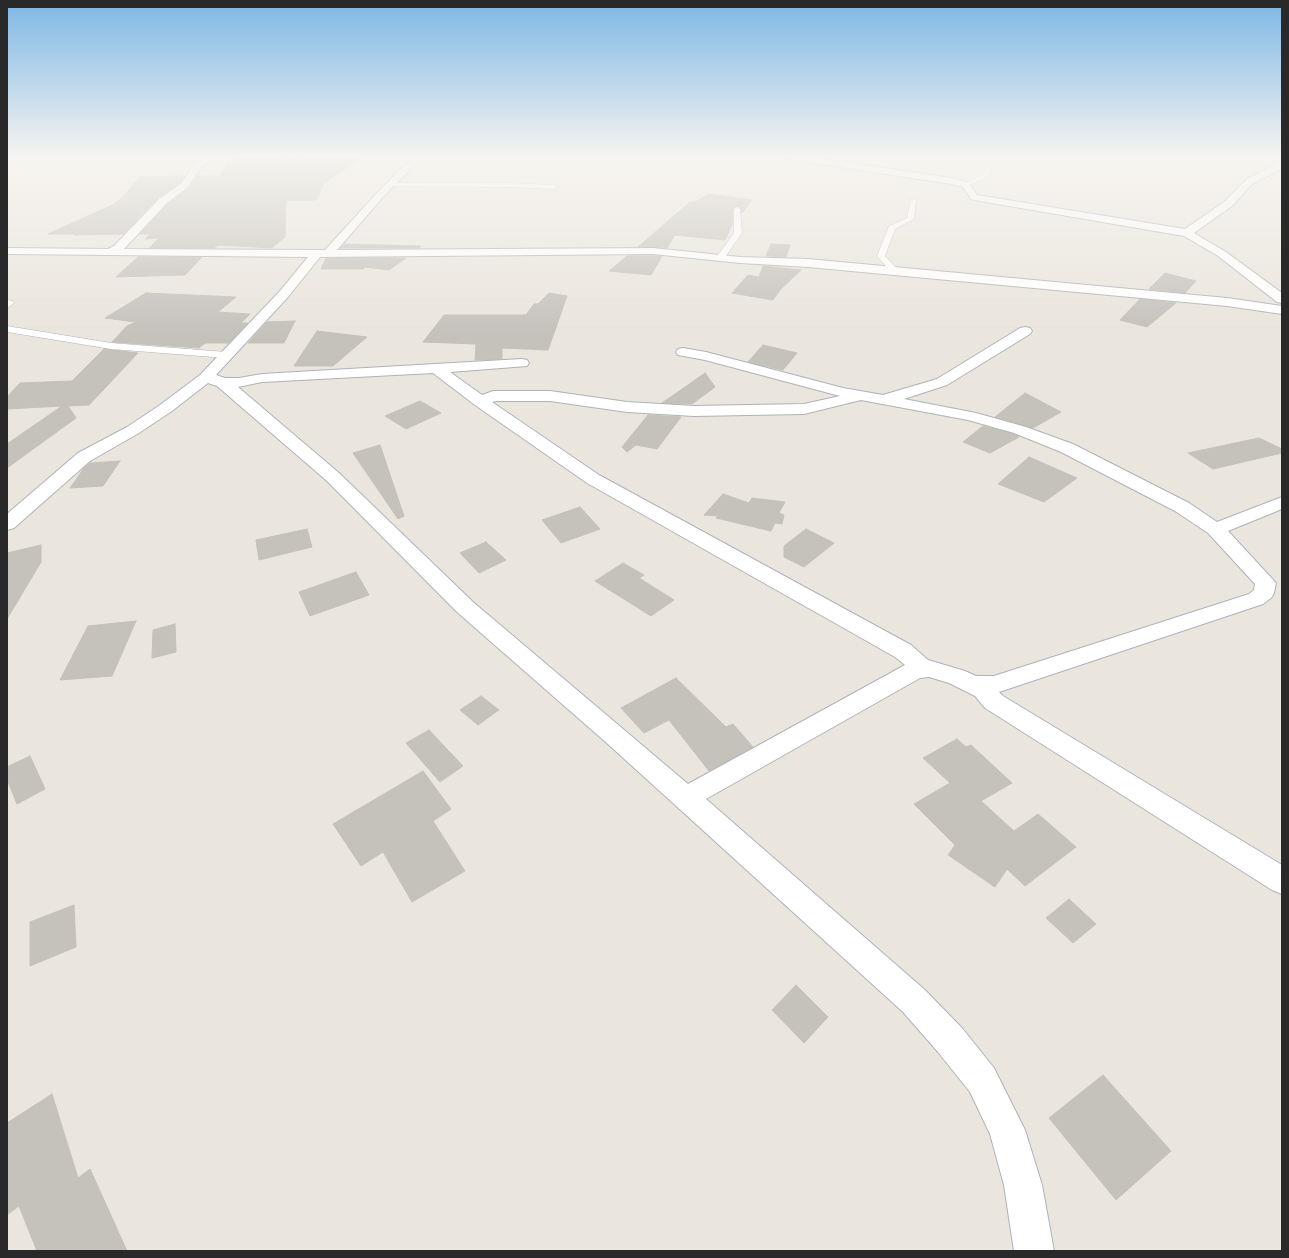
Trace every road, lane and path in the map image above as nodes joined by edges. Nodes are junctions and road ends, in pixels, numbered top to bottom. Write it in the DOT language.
graph roads {
  1 [pos="150,215"];
  2 [pos="361,215"];
  3 [pos="737,215"];
  4 [pos="911,215"];
  5 [pos="1082,215"];
  6 [pos="1213,215"];
  7 [pos="1187,233"];
  8 [pos="7,251"];
  9 [pos="108,253"];
  10 [pos="323,254"];
  11 [pos="720,258"];
  12 [pos="896,271"];
  13 [pos="1282,298"];
  14 [pos="1282,310"];
  15 [pos="7,329"];
  16 [pos="1025,331"];
  17 [pos="683,352"];
  18 [pos="226,355"];
  19 [pos="522,363"];
  20 [pos="436,368"];
  21 [pos="213,380"];
  22 [pos="861,396"];
  23 [pos="882,401"];
  24 [pos="481,402"];
  25 [pos="1282,503"];
  26 [pos="7,524"];
  27 [pos="1215,529"];
  28 [pos="1274,588"];
  29 [pos="924,669"];
  30 [pos="973,685"];
  31 [pos="685,798"];
  32 [pos="1282,880"];
  33 [pos="1034,1251"];
  1 -- 9 [label="street"];
  2 -- 10 [label="street"];
  3 -- 11 [label="lane"];
  4 -- 12 [label="lane"];
  5 -- 7 [label="street"];
  6 -- 7 [label="street"];
  7 -- 13 [label="street"];
  8 -- 9 [label="street"];
  9 -- 10 [label="street"];
  10 -- 11 [label="street"];
  10 -- 18 [label="street"];
  11 -- 12 [label="street"];
  12 -- 14 [label="street"];
  15 -- 18 [label="lane"];
  16 -- 23 [label="street"];
  17 -- 22 [label="street"];
  18 -- 21 [label="street"];
  19 -- 20 [label="street"];
  20 -- 21 [label="street"];
  20 -- 24 [label="street"];
  21 -- 26 [label="street"];
  21 -- 31 [label="street"];
  22 -- 23 [label="street"];
  22 -- 24 [label="street"];
  23 -- 27 [label="street"];
  24 -- 29 [label="street"];
  25 -- 27 [label="street"];
  27 -- 28 [label="street"];
  28 -- 30 [label="street"];
  29 -- 30 [label="street"];
  29 -- 31 [label="street"];
  30 -- 32 [label="street"];
  31 -- 33 [label="street"];
}
